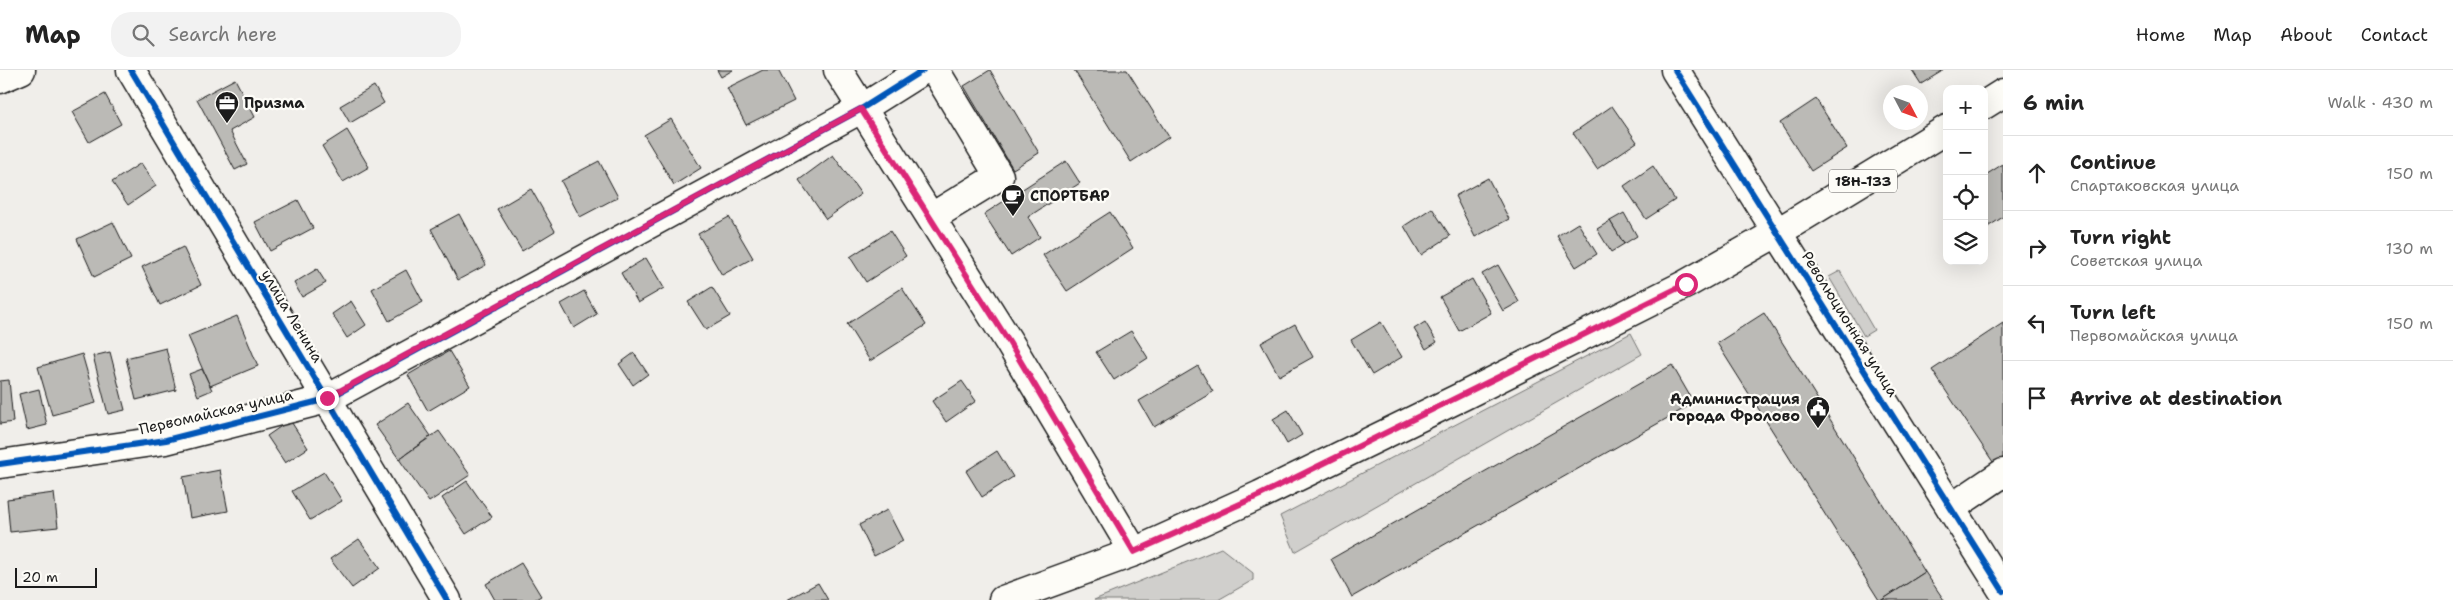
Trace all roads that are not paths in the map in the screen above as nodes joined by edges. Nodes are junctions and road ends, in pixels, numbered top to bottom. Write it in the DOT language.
graph roads {
  1 [pos="21,70"];
  2 [pos="131,70"];
  3 [pos="838,70"];
  4 [pos="923,70"];
  5 [pos="935,70"];
  6 [pos="1675,70"];
  7 [pos="0,80"];
  8 [pos="2003,94"];
  9 [pos="1988,103"];
  10 [pos="861,109"];
  11 [pos="1945,130"];
  12 [pos="932,218"];
  13 [pos="1778,232"];
  14 [pos="327,398"];
  15 [pos="0,464"];
  16 [pos="2003,473"];
  17 [pos="1951,508"];
  18 [pos="1134,552"];
  19 [pos="2003,591"];
  20 [pos="447,600"];
  21 [pos="1003,600"];
  1 -- 7 [label="street"];
  2 -- 14 [label="street, улица Ленина"];
  3 -- 10 [label="street"];
  4 -- 10 [label="street, Первомайская улица"];
  5 -- 12 [label="street"];
  6 -- 13 [label="street, Революционная улица"];
  8 -- 9 [label="street"];
  10 -- 12 [label="street"];
  10 -- 14 [label="street, Первомайская улица"];
  11 -- 13 [label="street, 18Н-133"];
  12 -- 18 [label="street"];
  13 -- 17 [label="street, Революционная улица"];
  13 -- 18 [label="street, 18Н-133"];
  14 -- 15 [label="street, Первомайская улица"];
  14 -- 20 [label="street, улица Ленина"];
  16 -- 17 [label="street"];
  17 -- 19 [label="street, Революционная улица"];
  18 -- 21 [label="street, 18Н-133"];
}
